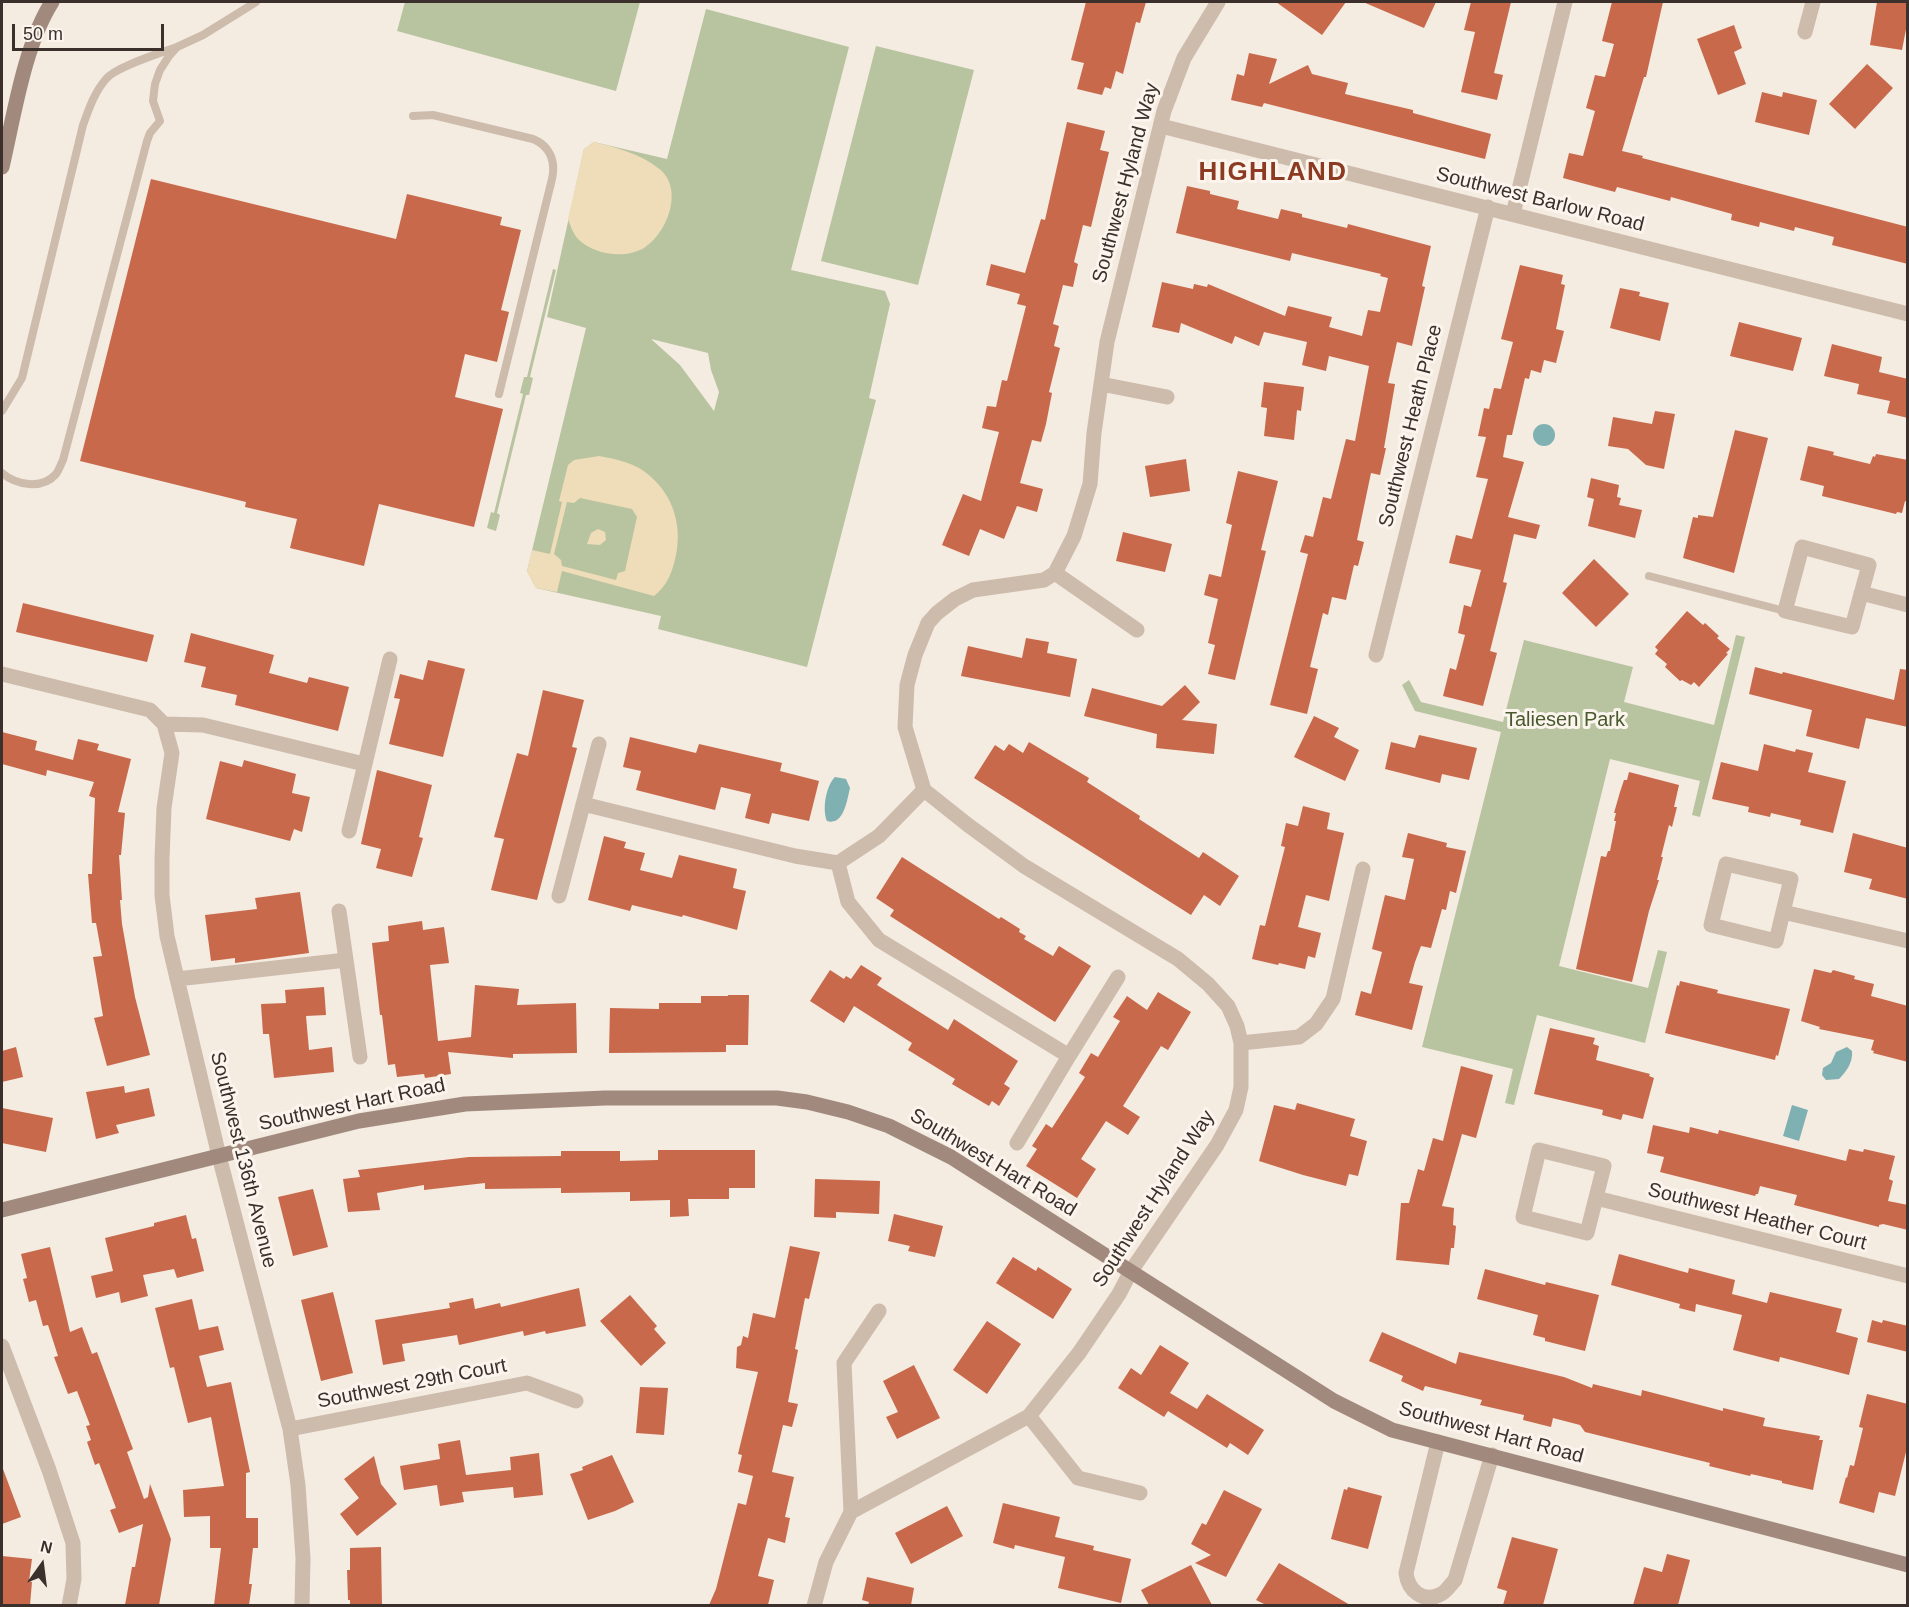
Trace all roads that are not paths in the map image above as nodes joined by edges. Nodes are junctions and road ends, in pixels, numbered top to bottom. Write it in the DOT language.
graph roads {
  1 [pos="52,2"];
  2 [pos="256,2"];
  3 [pos="1218,2"];
  4 [pos="1565,2"];
  5 [pos="1813,2"];
  6 [pos="1805,32"];
  7 [pos="177,47"];
  8 [pos="412,116"];
  9 [pos="1161,126"];
  10 [pos="4,149"];
  11 [pos="2,167"];
  12 [pos="1488,207"];
  13 [pos="1513,214"];
  14 [pos="1908,314"];
  15 [pos="1101,384"];
  16 [pos="499,394"];
  17 [pos="1167,397"];
  18 [pos="2,411"];
  19 [pos="2,473"];
  20 [pos="1054,573"];
  21 [pos="1649,576"];
  22 [pos="1861,593"];
  23 [pos="1908,605"];
  24 [pos="1785,610"];
  25 [pos="1137,630"];
  26 [pos="1376,655"];
  27 [pos="390,659"];
  28 [pos="2,674"];
  29 [pos="164,724"];
  30 [pos="599,744"];
  31 [pos="364,764"];
  32 [pos="924,790"];
  33 [pos="583,804"];
  34 [pos="349,831"];
  35 [pos="838,863"];
  36 [pos="1363,869"];
  37 [pos="559,896"];
  38 [pos="339,911"];
  39 [pos="1783,912"];
  40 [pos="1908,941"];
  41 [pos="346,960"];
  42 [pos="1118,977"];
  43 [pos="177,979"];
  44 [pos="1241,1043"];
  45 [pos="1069,1056"];
  46 [pos="360,1057"];
  47 [pos="1017,1143"];
  48 [pos="219,1156"];
  49 [pos="1596,1198"];
  50 [pos="2,1210"];
  51 [pos="1131,1271"];
  52 [pos="1908,1276"];
  53 [pos="879,1311"];
  54 [pos="2,1346"];
  55 [pos="576,1401"];
  56 [pos="1029,1416"];
  57 [pos="290,1429"];
  58 [pos="1438,1442"];
  59 [pos="1492,1455"];
  60 [pos="1140,1493"];
  61 [pos="851,1512"];
  62 [pos="1908,1565"];
  63 [pos="69,1605"];
  64 [pos="302,1605"];
  65 [pos="814,1605"];
  1 -- 10 [label="street"];
  2 -- 7 [label="lane"];
  3 -- 9 [label="street, Southwest Hyland Way"];
  4 -- 13 [label="street"];
  5 -- 6 [label="street"];
  7 -- 18 [label="lane"];
  7 -- 19 [label="lane"];
  8 -- 16 [label="lane"];
  9 -- 12 [label="street, Southwest Barlow Road"];
  9 -- 15 [label="street, Southwest Hyland Way"];
  10 -- 11 [label="street"];
  12 -- 13 [label="street, Southwest Barlow Road"];
  12 -- 26 [label="street, Southwest Heath Place"];
  13 -- 14 [label="street, Southwest Barlow Road"];
  15 -- 17 [label="street"];
  15 -- 20 [label="street, Southwest Hyland Way"];
  20 -- 25 [label="street"];
  20 -- 32 [label="street"];
  21 -- 24 [label="lane"];
  22 -- 23 [label="street"];
  22 -- 24 [label="street"];
  22 -- 24 [label="street"];
  27 -- 31 [label="street"];
  28 -- 29 [label="street"];
  29 -- 31 [label="street"];
  29 -- 43 [label="street, Southwest 136th Avenue"];
  30 -- 33 [label="street"];
  31 -- 34 [label="street"];
  32 -- 35 [label="street"];
  32 -- 44 [label="street, Southwest Hyland Way"];
  33 -- 35 [label="street"];
  33 -- 37 [label="street"];
  35 -- 45 [label="street"];
  36 -- 44 [label="street"];
  38 -- 41 [label="street"];
  39 -- 39 [label="street"];
  39 -- 40 [label="street"];
  41 -- 43 [label="street"];
  41 -- 46 [label="street"];
  42 -- 45 [label="street"];
  43 -- 48 [label="street, Southwest 136th Avenue"];
  44 -- 51 [label="street, Southwest Hyland Way"];
  45 -- 47 [label="street"];
  48 -- 50 [label="street, Southwest Hart Road"];
  48 -- 51 [label="street, Southwest Hart Road"];
  48 -- 57 [label="street, Southwest 136th Avenue"];
  49 -- 49 [label="street"];
  49 -- 52 [label="street, Southwest Heather Court"];
  51 -- 56 [label="street, Southwest Hyland Way"];
  51 -- 58 [label="street, Southwest Hart Road"];
  53 -- 61 [label="street"];
  54 -- 63 [label="street"];
  55 -- 57 [label="street, Southwest 29th Court"];
  56 -- 60 [label="street"];
  56 -- 61 [label="street, Southwest Hyland Way"];
  57 -- 64 [label="street, Southwest 136th Avenue"];
  58 -- 59 [label="street, Southwest Hart Road"];
  58 -- 59 [label="street"];
  59 -- 62 [label="street, Southwest Hart Road"];
  61 -- 65 [label="street"];
}
